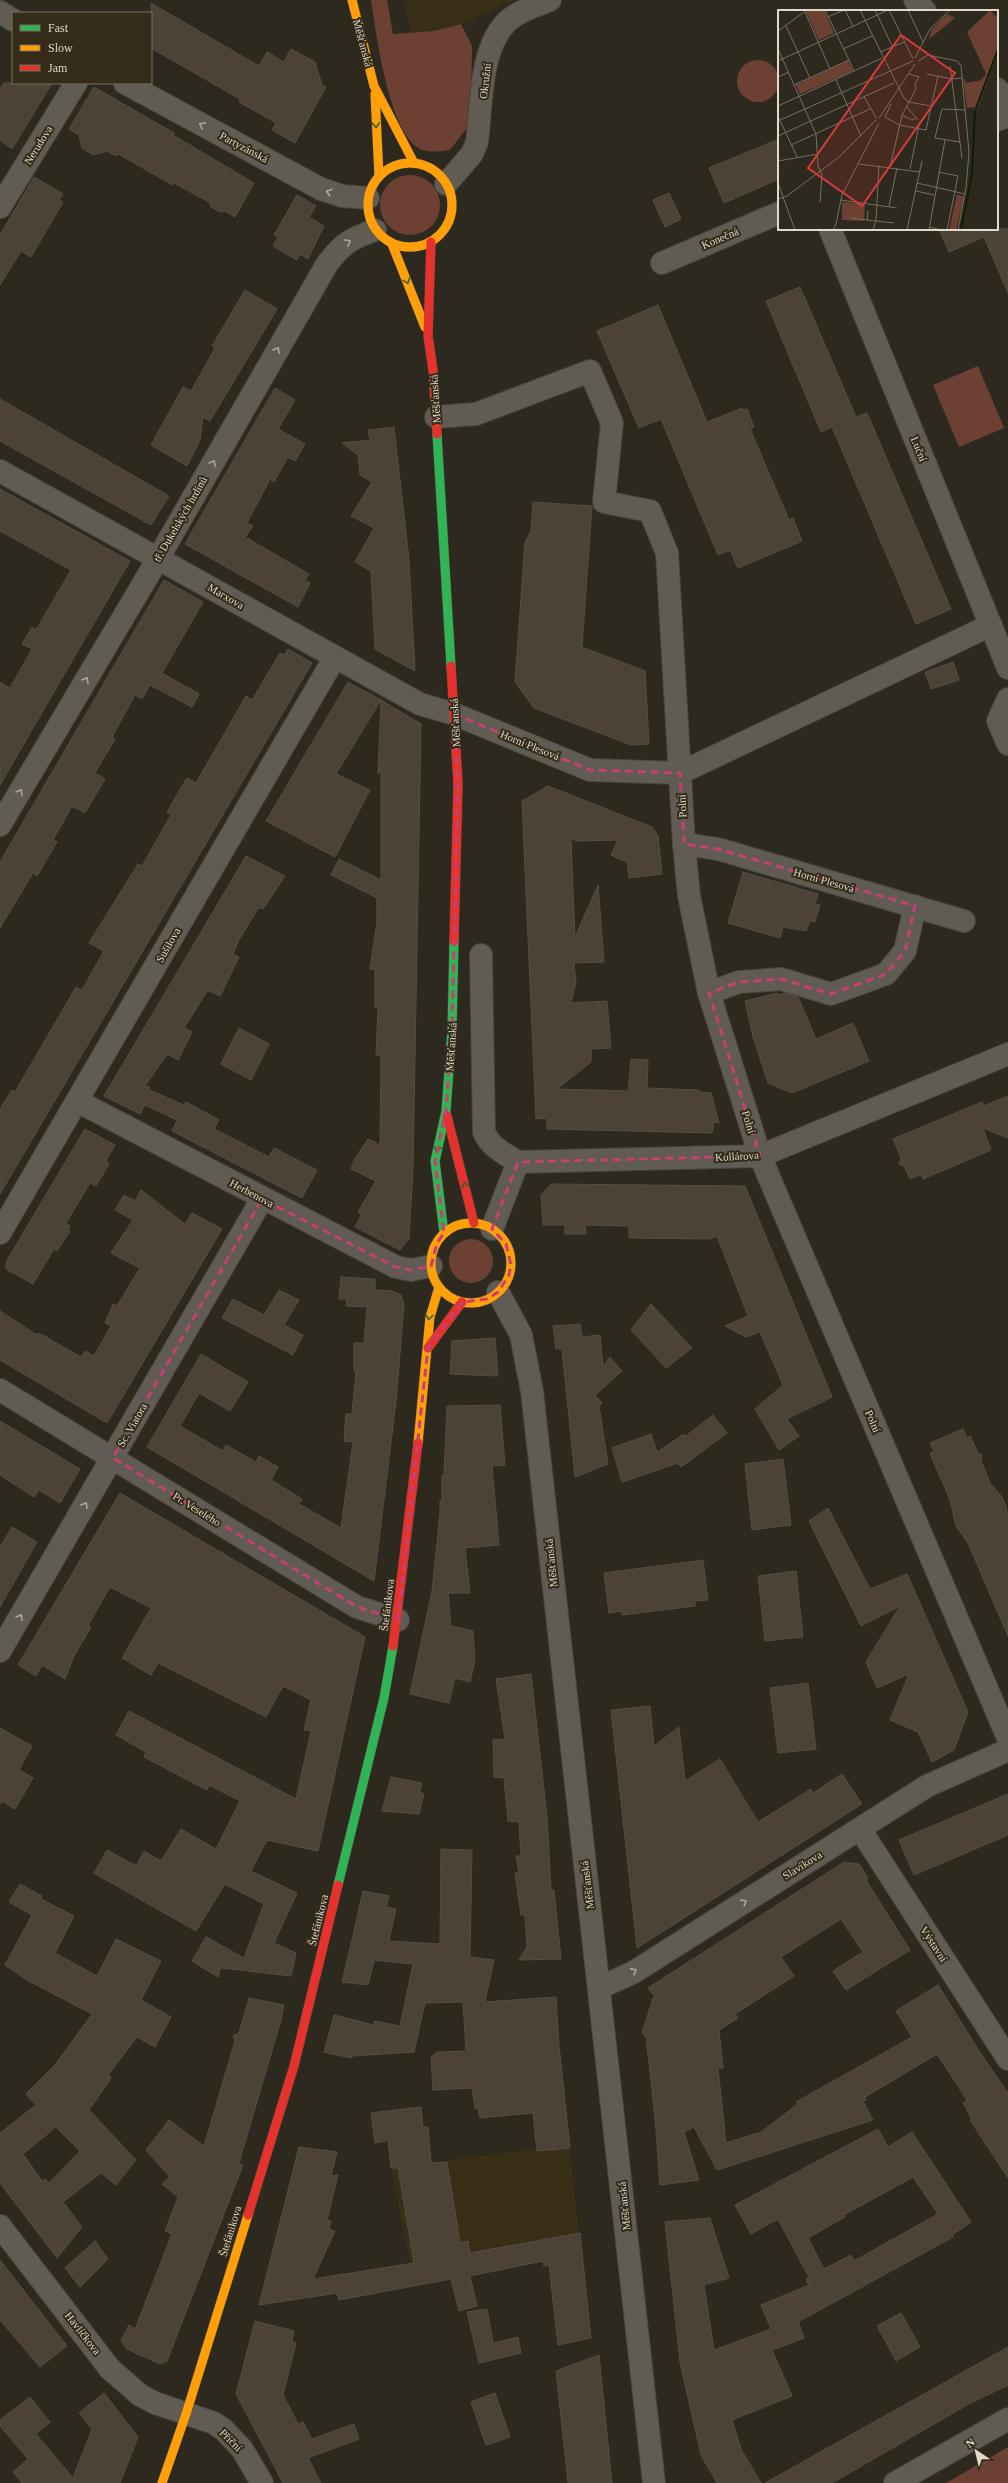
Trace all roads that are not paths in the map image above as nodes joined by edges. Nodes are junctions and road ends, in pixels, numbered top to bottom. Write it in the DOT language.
graph roads {
  1 [pos="352,0"];
  2 [pos="550,0"];
  3 [pos="915,0"];
  4 [pos="924,10"];
  5 [pos="0,12"];
  6 [pos="12,19"];
  7 [pos="75,84"];
  8 [pos="127,84"];
  9 [pos="374,86"];
  10 [pos="998,90"];
  11 [pos="1008,101"];
  12 [pos="1008,116"];
  13 [pos="998,120"];
  14 [pos="414,163"];
  15 [pos="379,176"];
  16 [pos="446,184"];
  17 [pos="368,198"];
  18 [pos="0,207"];
  19 [pos="778,213"];
  20 [pos="375,230"];
  21 [pos="830,230"];
  22 [pos="431,242"];
  23 [pos="392,244"];
  24 [pos="662,263"];
  25 [pos="428,336"];
  26 [pos="436,417"];
  27 [pos="0,471"];
  28 [pos="159,557"];
  29 [pos="991,625"];
  30 [pos="335,658"];
  31 [pos="1008,668"];
  32 [pos="1008,699"];
  33 [pos="454,714"];
  34 [pos="1008,744"];
  35 [pos="680,773"];
  36 [pos="0,825"];
  37 [pos="684,844"];
  38 [pos="915,906"];
  39 [pos="964,921"];
  40 [pos="481,955"];
  41 [pos="709,993"];
  42 [pos="1008,1054"];
  43 [pos="77,1101"];
  44 [pos="446,1111"];
  45 [pos="760,1156"];
  46 [pos="518,1162"];
  47 [pos="262,1199"];
  48 [pos="483,1226"];
  49 [pos="0,1233"];
  50 [pos="444,1233"];
  51 [pos="431,1266"];
  52 [pos="439,1287"];
  53 [pos="498,1292"];
  54 [pos="462,1302"];
  55 [pos="428,1348"];
  56 [pos="0,1390"];
  57 [pos="113,1458"];
  58 [pos="398,1620"];
  59 [pos="0,1651"];
  60 [pos="1008,1738"];
  61 [pos="1008,1750"];
  62 [pos="860,1829"];
  63 [pos="599,1988"];
  64 [pos="1008,2059"];
  65 [pos="0,2226"];
  66 [pos="186,2414"];
  67 [pos="1008,2419"];
  68 [pos="162,2483"];
  69 [pos="262,2483"];
  70 [pos="654,2483"];
  71 [pos="895,2483"];
  1 -- 9 [label="main road, Měšťanská"];
  2 -- 16 [label="street, Okružní"];
  3 -- 4 [label="street"];
  5 -- 6 [label="street"];
  7 -- 18 [label="street, Nerudova"];
  17 -- 8 [label="street, Partyzánská, one-way"];
  9 -- 14 [label="main road, Měšťanská"];
  9 -- 15 [label="main road, Měšťanská, one-way"];
  10 -- 11 [label="street"];
  12 -- 13 [label="street"];
  14 -- 15 [label="main road"];
  14 -- 16 [label="main road"];
  15 -- 17 [label="main road, Měšťanská"];
  16 -- 22 [label="main road"];
  17 -- 20 [label="main road, Měšťanská"];
  19 -- 24 [label="street, Konečná"];
  20 -- 23 [label="main road, Měšťanská"];
  28 -- 20 [label="street, tř. Dukelských hrdinů, one-way"];
  21 -- 29 [label="street, Luční"];
  22 -- 23 [label="main road"];
  22 -- 25 [label="main road, Měšťanská"];
  23 -- 25 [label="main road, Měšťanská, one-way"];
  25 -- 26 [label="main road, Měšťanská"];
  26 -- 33 [label="main road, Měšťanská"];
  26 -- 35 [label="street, Polní"];
  27 -- 28 [label="street, Marxova"];
  28 -- 30 [label="street, Marxova"];
  36 -- 28 [label="street, tř. Dukelských hrdinů, one-way"];
  29 -- 31 [label="street, Luční"];
  29 -- 35 [label="street"];
  30 -- 33 [label="street, Marxova"];
  30 -- 43 [label="street, Sušilova"];
  32 -- 34 [label="street"];
  33 -- 35 [label="street, Horní Plesová"];
  33 -- 44 [label="main road, Měšťanská"];
  35 -- 37 [label="street, Polní"];
  37 -- 38 [label="street, Horní Plesová"];
  37 -- 41 [label="street, Polní"];
  38 -- 39 [label="street, Horní Plesová"];
  38 -- 41 [label="street"];
  40 -- 46 [label="street"];
  41 -- 45 [label="street, Polní"];
  42 -- 45 [label="street, Kollárova"];
  43 -- 47 [label="street, Herbenova"];
  43 -- 49 [label="street, Sušilova"];
  48 -- 44 [label="main road, Měšťanská, one-way"];
  44 -- 50 [label="main road, Měšťanská, one-way"];
  45 -- 46 [label="street, Kollárova"];
  45 -- 60 [label="street, Polní"];
  46 -- 48 [label="street"];
  47 -- 51 [label="street, Herbenova"];
  47 -- 57 [label="street, Sc. Viatora"];
  48 -- 50 [label="main road"];
  48 -- 53 [label="main road"];
  50 -- 51 [label="main road"];
  51 -- 52 [label="main road"];
  52 -- 54 [label="main road"];
  52 -- 55 [label="main road, Štefánikova, one-way"];
  53 -- 54 [label="main road"];
  53 -- 63 [label="street, Měšťanská"];
  54 -- 55 [label="main road"];
  55 -- 58 [label="main road, Štefánikova"];
  56 -- 57 [label="street, Pr. Veselého"];
  57 -- 58 [label="street, Pr. Veselého"];
  59 -- 57 [label="street, Sc. Viatora, one-way"];
  58 -- 66 [label="main road, Štefánikova"];
  61 -- 62 [label="street, Slavíkova"];
  63 -- 62 [label="street, Slavíkova, one-way"];
  62 -- 64 [label="street, Výstavní"];
  63 -- 70 [label="street, Měšťanská"];
  65 -- 66 [label="street, Havlíčkova"];
  66 -- 68 [label="main road, Štefánikova"];
  66 -- 69 [label="street, Příční"];
  67 -- 71 [label="street"];
}
